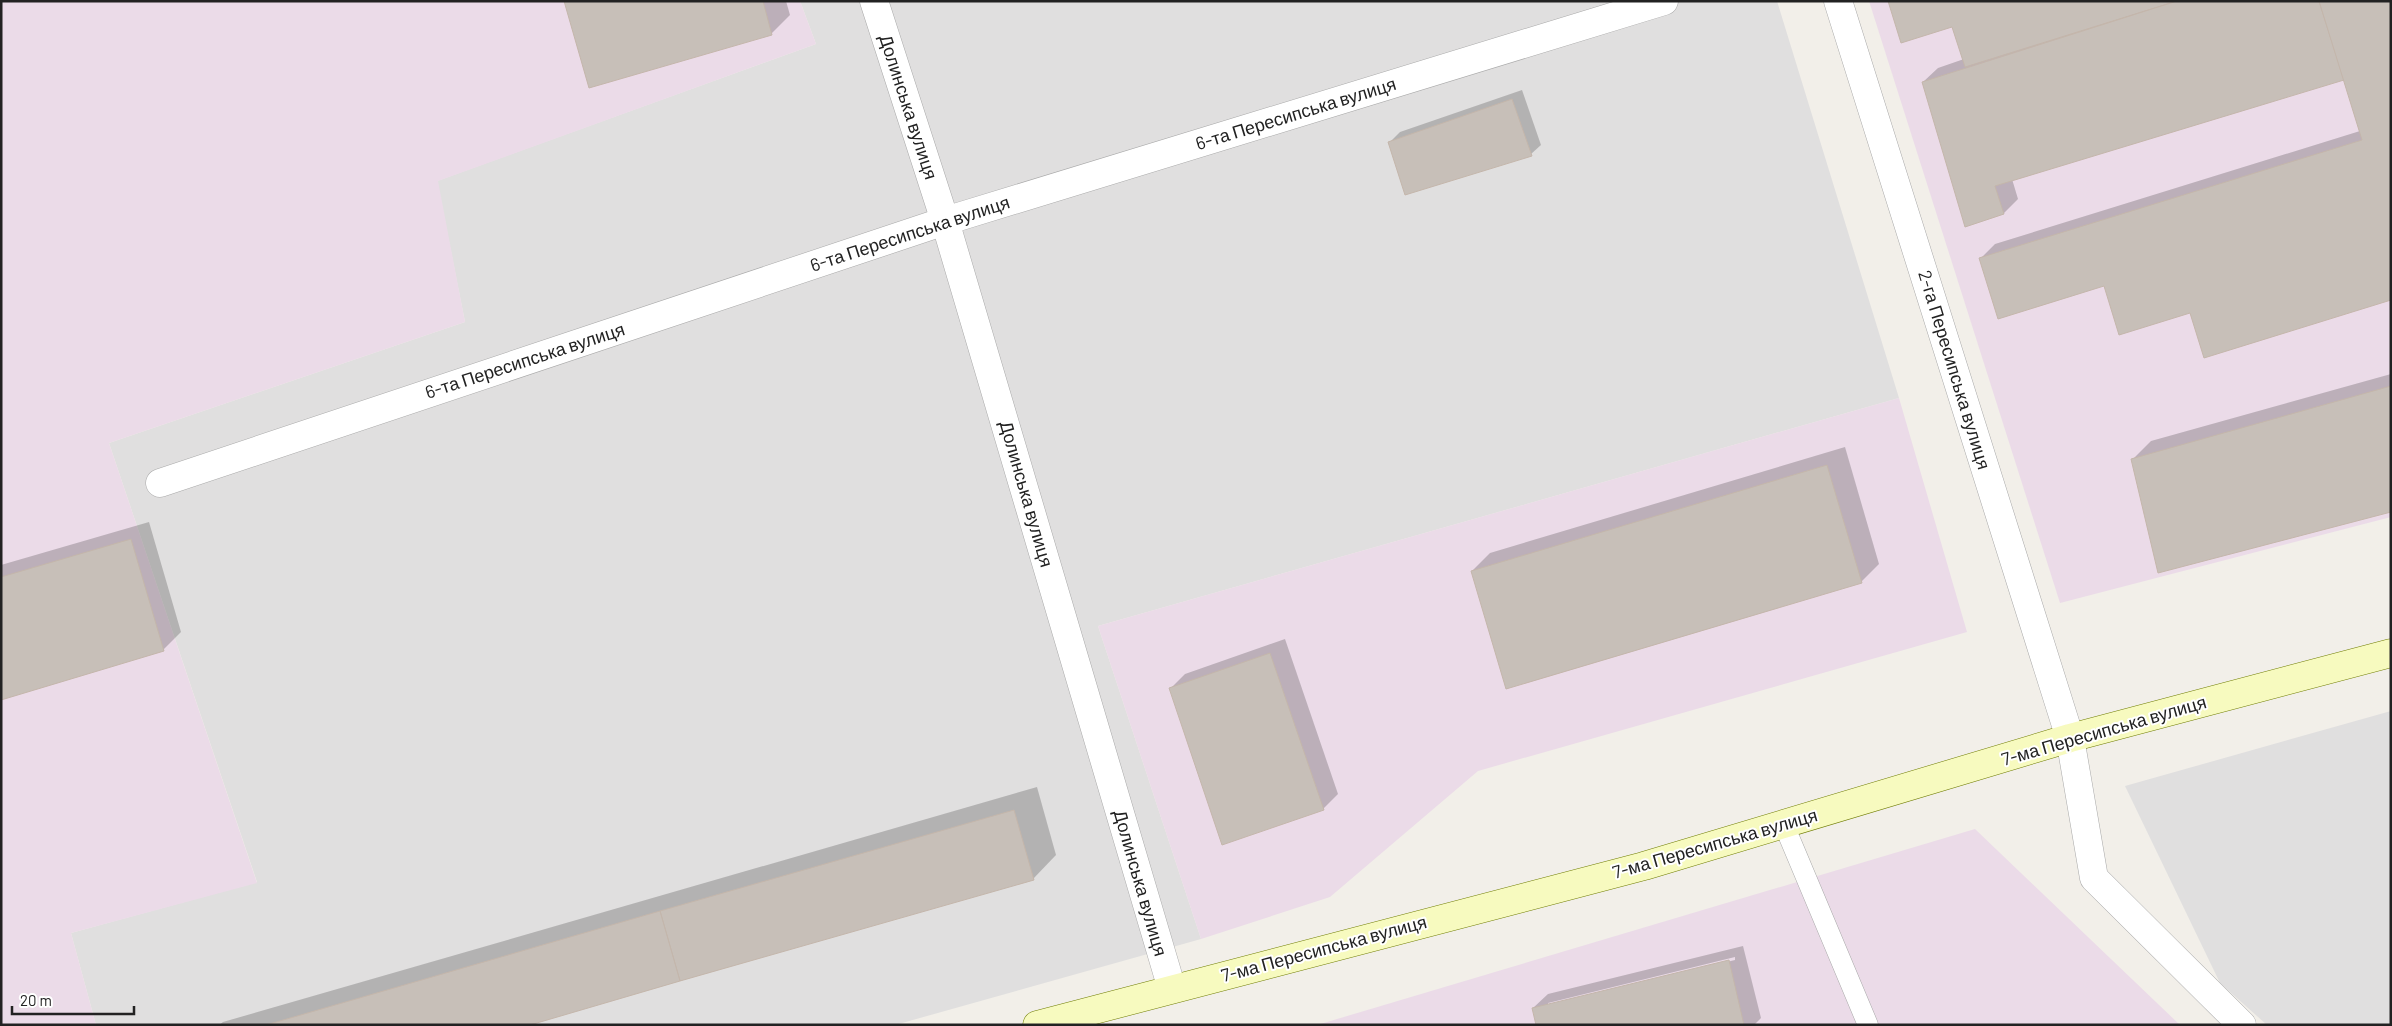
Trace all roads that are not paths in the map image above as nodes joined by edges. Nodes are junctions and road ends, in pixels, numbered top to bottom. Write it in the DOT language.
graph roads {
  1 [pos="874,1"];
  2 [pos="1664,1"];
  3 [pos="1838,1"];
  4 [pos="945,221"];
  5 [pos="160,483"];
  6 [pos="2391,653"];
  7 [pos="2070,738"];
  8 [pos="1784,825"];
  9 [pos="1172,989"];
  10 [pos="1037,1025"];
  11 [pos="1868,1025"];
  12 [pos="2242,1025"];
  1 -- 4 [label="street, Долинська вулиця"];
  2 -- 4 [label="street, 6-та Пересипська вулиця"];
  3 -- 7 [label="street, 2-га Пересипська вулиця"];
  4 -- 5 [label="street, 6-та Пересипська вулиця"];
  4 -- 9 [label="street, Долинська вулиця"];
  6 -- 7 [label="main road, 7-ма Пересипська вулиця"];
  7 -- 8 [label="main road, 7-ма Пересипська вулиця"];
  7 -- 12 [label="street, 2-га Пересипська вулиця"];
  8 -- 9 [label="main road, 7-ма Пересипська вулиця"];
  8 -- 11 [label="lane"];
  9 -- 10 [label="main road, 7-ма Пересипська вулиця"];
}
